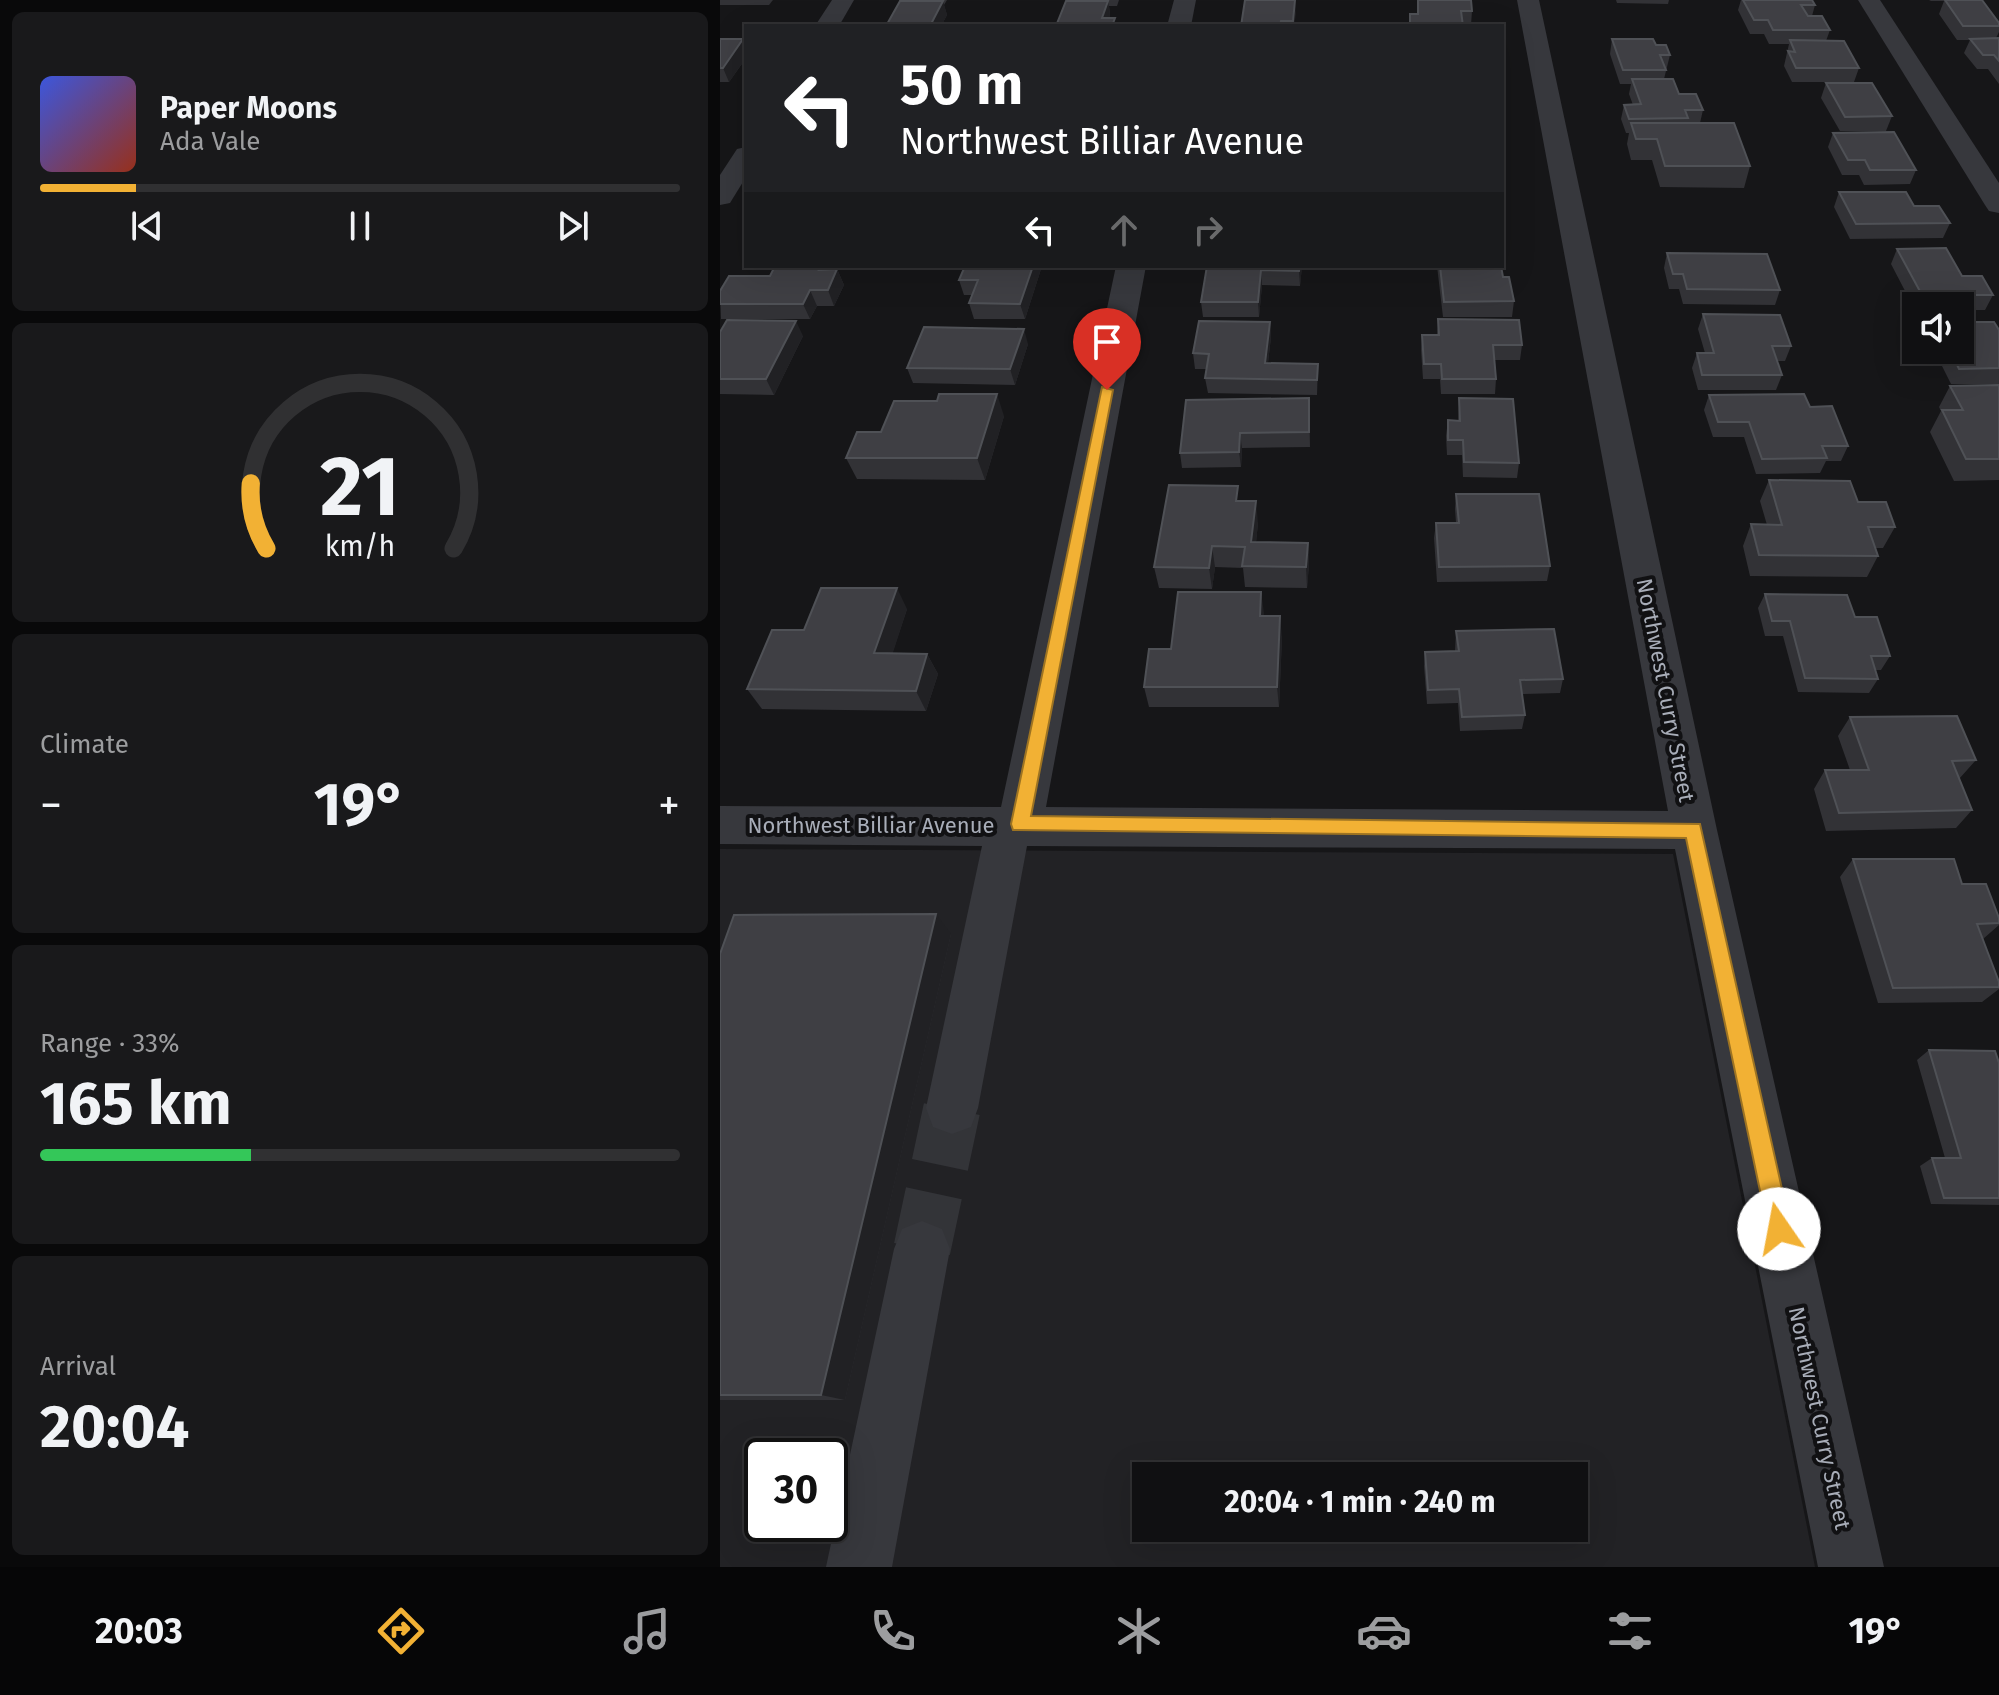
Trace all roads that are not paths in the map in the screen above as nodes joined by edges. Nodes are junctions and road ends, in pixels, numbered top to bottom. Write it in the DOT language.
graph roads {
  1 [pos="843,0"];
  2 [pos="1185,0"];
  3 [pos="1528,0"];
  4 [pos="1869,0"];
  5 [pos="828,24"];
  6 [pos="1179,24"];
  7 [pos="744,158"];
  8 [pos="720,197"];
  9 [pos="1999,205"];
  10 [pos="1131,268"];
  11 [pos="1015,824"];
  12 [pos="720,825"];
  13 [pos="1694,830"];
  14 [pos="952,1108"];
  15 [pos="922,1249"];
  16 [pos="859,1567"];
  17 [pos="1851,1567"];
  1 -- 5 [label="street"];
  2 -- 6 [label="street"];
  3 -- 13 [label="street, Northwest Curry Street"];
  4 -- 9 [label="street"];
  7 -- 8 [label="street"];
  10 -- 11 [label="street"];
  11 -- 12 [label="street, Northwest Billiar Avenue"];
  11 -- 13 [label="street, Northwest Billiar Avenue"];
  11 -- 14 [label="street"];
  13 -- 17 [label="street, Northwest Curry Street"];
  15 -- 16 [label="street"];
}
